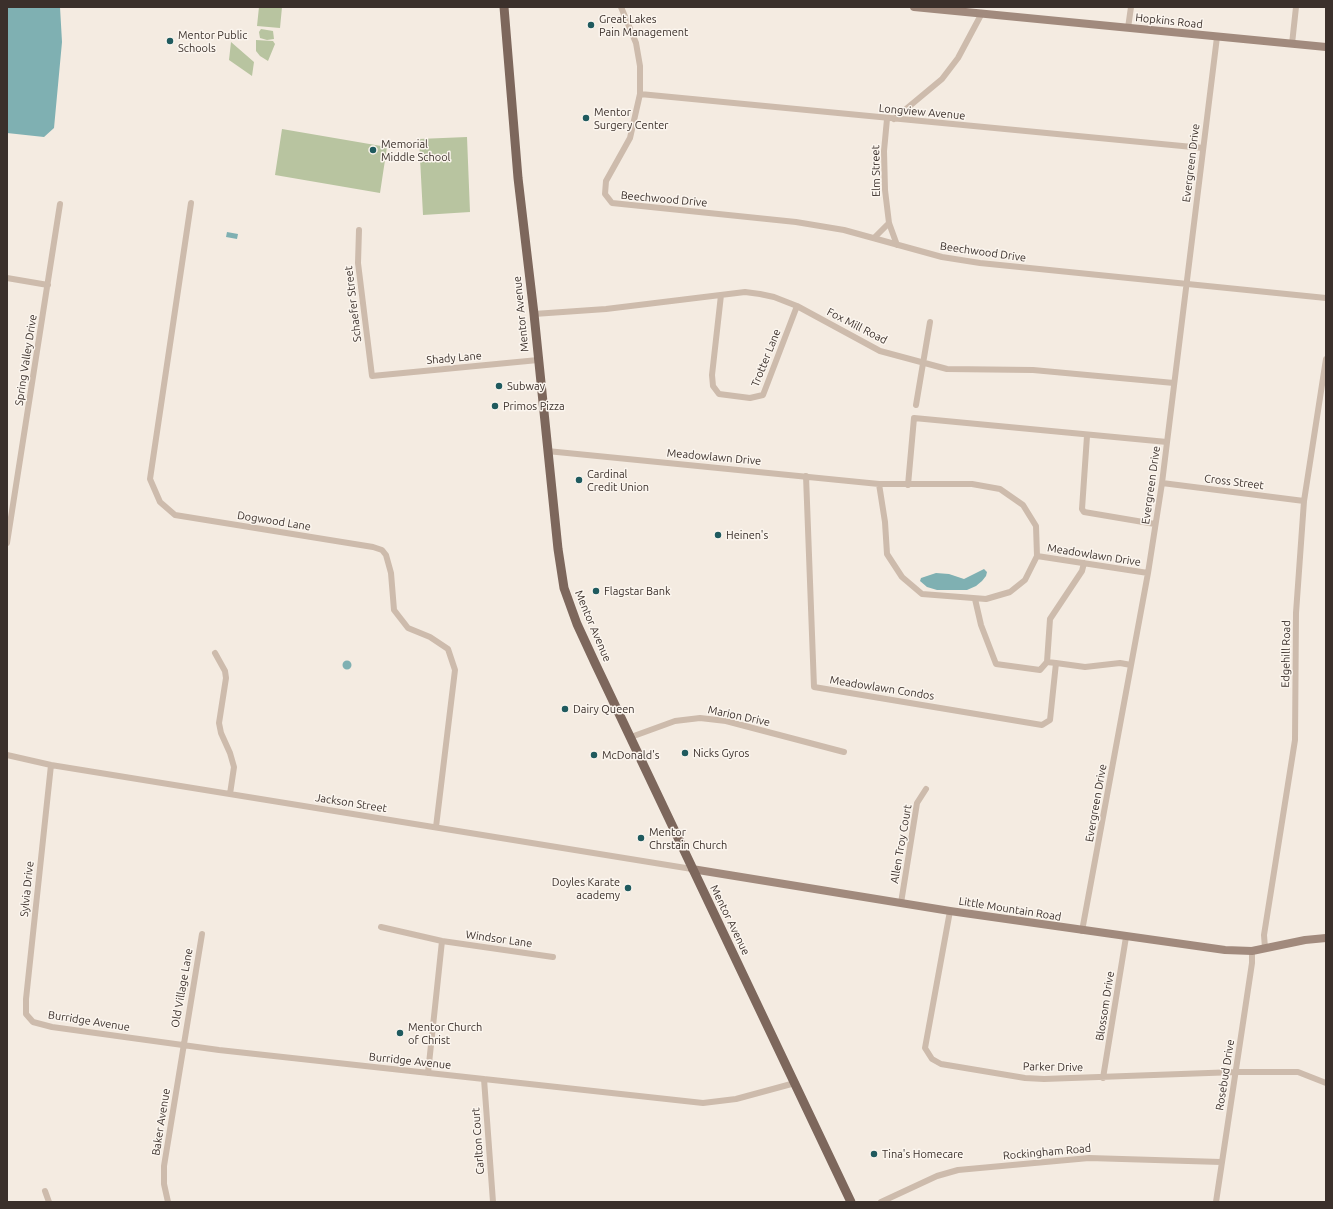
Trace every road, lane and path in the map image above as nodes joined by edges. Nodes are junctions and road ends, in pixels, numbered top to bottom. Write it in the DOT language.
graph roads {
  1 [pos="504,7"];
  2 [pos="621,7"];
  3 [pos="914,7"];
  4 [pos="1131,7"];
  5 [pos="1296,7"];
  6 [pos="979,11"];
  7 [pos="1128,28"];
  8 [pos="1217,37"];
  9 [pos="1292,44"];
  10 [pos="1326,47"];
  11 [pos="640,94"];
  12 [pos="890,119"];
  13 [pos="1203,148"];
  14 [pos="191,203"];
  15 [pos="60,204"];
  16 [pos="889,223"];
  17 [pos="359,230"];
  18 [pos="874,238"];
  19 [pos="897,245"];
  20 [pos="7,278"];
  21 [pos="1186,284"];
  22 [pos="48,285"];
  23 [pos="721,295"];
  24 [pos="1326,298"];
  25 [pos="797,306"];
  26 [pos="534,314"];
  27 [pos="930,322"];
  28 [pos="1326,359"];
  29 [pos="538,360"];
  30 [pos="923,362"];
  31 [pos="372,376"];
  32 [pos="1174,383"];
  33 [pos="916,405"];
  34 [pos="1088,436"];
  35 [pos="1167,442"];
  36 [pos="547,450"];
  37 [pos="806,476"];
  38 [pos="1162,483"];
  39 [pos="879,484"];
  40 [pos="908,485"];
  41 [pos="1304,501"];
  42 [pos="1156,524"];
  43 [pos="7,543"];
  44 [pos="1037,556"];
  45 [pos="1084,563"];
  46 [pos="1148,573"];
  47 [pos="975,598"];
  48 [pos="215,653"];
  49 [pos="1047,662"];
  50 [pos="1056,663"];
  51 [pos="1131,665"];
  52 [pos="631,736"];
  53 [pos="844,752"];
  54 [pos="7,755"];
  55 [pos="51,765"];
  56 [pos="926,789"];
  57 [pos="230,794"];
  58 [pos="436,827"];
  59 [pos="692,869"];
  60 [pos="901,903"];
  61 [pos="950,911"];
  62 [pos="381,927"];
  63 [pos="1082,931"];
  64 [pos="202,934"];
  65 [pos="1126,937"];
  66 [pos="1326,938"];
  67 [pos="442,941"];
  68 [pos="1264,948"];
  69 [pos="1252,951"];
  70 [pos="553,957"];
  71 [pos="26,1014"];
  72 [pos="183,1045"];
  73 [pos="1236,1072"];
  74 [pos="428,1073"];
  75 [pos="1103,1078"];
  76 [pos="484,1079"];
  77 [pos="795,1083"];
  78 [pos="1326,1083"];
  79 [pos="1221,1162"];
  80 [pos="46,1191"];
  81 [pos="49,1202"];
  82 [pos="168,1202"];
  83 [pos="493,1202"];
  84 [pos="851,1202"];
  85 [pos="881,1202"];
  86 [pos="1216,1202"];
  1 -- 26 [label="main road, Mentor Avenue"];
  2 -- 11 [label="street"];
  3 -- 6 [label="street, Hopkins Road"];
  4 -- 7 [label="street"];
  5 -- 9 [label="street"];
  6 -- 7 [label="street, Hopkins Road"];
  6 -- 12 [label="street"];
  7 -- 8 [label="street, Hopkins Road"];
  8 -- 9 [label="street, Hopkins Road"];
  8 -- 13 [label="street, Evergreen Drive"];
  9 -- 10 [label="street, Hopkins Road"];
  11 -- 12 [label="street, Longview Avenue"];
  11 -- 18 [label="street, Beechwood Drive"];
  12 -- 13 [label="street, Longview Avenue"];
  12 -- 16 [label="street, Elm Street"];
  13 -- 21 [label="street, Evergreen Drive"];
  14 -- 58 [label="street, Dogwood Lane"];
  15 -- 22 [label="street, Spring Valley Drive"];
  16 -- 18 [label="street"];
  16 -- 19 [label="street, Elm Street"];
  17 -- 31 [label="street, Schaefer Street"];
  18 -- 19 [label="street, Beechwood Drive"];
  19 -- 21 [label="street, Beechwood Drive"];
  20 -- 22 [label="street"];
  21 -- 24 [label="street, Beechwood Drive"];
  21 -- 32 [label="street, Evergreen Drive"];
  22 -- 43 [label="street, Spring Valley Drive"];
  23 -- 25 [label="street, Fox Mill Road"];
  23 -- 25 [label="street, Trotter Lane"];
  23 -- 26 [label="street, Fox Mill Road"];
  25 -- 30 [label="street, Fox Mill Road"];
  26 -- 29 [label="main road, Mentor Avenue"];
  27 -- 30 [label="street"];
  28 -- 41 [label="street, Edgehill Road"];
  29 -- 31 [label="street, Shady Lane"];
  29 -- 36 [label="main road, Mentor Avenue"];
  30 -- 32 [label="street, Fox Mill Road"];
  30 -- 33 [label="street"];
  32 -- 35 [label="street, Evergreen Drive"];
  34 -- 35 [label="street"];
  34 -- 40 [label="street"];
  34 -- 42 [label="street"];
  35 -- 38 [label="street, Evergreen Drive"];
  36 -- 37 [label="street, Meadowlawn Drive"];
  36 -- 52 [label="main road, Mentor Avenue"];
  37 -- 39 [label="street, Meadowlawn Drive"];
  37 -- 50 [label="street, Meadowlawn Condos"];
  38 -- 41 [label="street, Cross Street"];
  38 -- 42 [label="street, Evergreen Drive"];
  39 -- 40 [label="street, Meadowlawn Drive"];
  39 -- 47 [label="street, Meadowlawn Drive"];
  40 -- 44 [label="street, Meadowlawn Drive"];
  41 -- 68 [label="street, Edgehill Road"];
  42 -- 46 [label="street, Evergreen Drive"];
  44 -- 45 [label="street, Meadowlawn Drive"];
  44 -- 47 [label="street, Meadowlawn Drive"];
  45 -- 46 [label="street, Meadowlawn Drive"];
  45 -- 49 [label="street"];
  46 -- 51 [label="street, Evergreen Drive"];
  47 -- 49 [label="street"];
  48 -- 57 [label="street"];
  49 -- 50 [label="street"];
  50 -- 51 [label="street"];
  51 -- 63 [label="street, Evergreen Drive"];
  52 -- 53 [label="street, Marion Drive"];
  52 -- 59 [label="main road, Mentor Avenue"];
  54 -- 55 [label="street, Jackson Street"];
  55 -- 57 [label="street, Jackson Street"];
  55 -- 71 [label="street, Sylvia Drive"];
  56 -- 60 [label="street, Allen Troy Court"];
  57 -- 58 [label="street, Jackson Street"];
  58 -- 59 [label="street, Jackson Street"];
  59 -- 60 [label="street, Little Mountain Road"];
  59 -- 77 [label="main road, Mentor Avenue"];
  60 -- 61 [label="street, Little Mountain Road"];
  61 -- 63 [label="street, Little Mountain Road"];
  61 -- 75 [label="street, Parker Drive"];
  62 -- 67 [label="street, Windsor Lane"];
  63 -- 65 [label="street, Little Mountain Road"];
  64 -- 72 [label="street, Old Village Lane"];
  65 -- 69 [label="street, Little Mountain Road"];
  65 -- 75 [label="street, Blossom Drive"];
  66 -- 68 [label="street, Little Mountain Road"];
  67 -- 70 [label="street, Windsor Lane"];
  67 -- 74 [label="street"];
  68 -- 69 [label="street, Little Mountain Road"];
  69 -- 73 [label="street, Rosebud Drive"];
  71 -- 72 [label="street, Burridge Avenue"];
  72 -- 74 [label="street, Burridge Avenue"];
  72 -- 82 [label="street, Baker Avenue"];
  73 -- 75 [label="street, Parker Drive"];
  73 -- 78 [label="street, Parker Drive"];
  73 -- 79 [label="street, Rosebud Drive"];
  74 -- 76 [label="street, Burridge Avenue"];
  76 -- 77 [label="street, Burridge Avenue"];
  76 -- 83 [label="street, Carlton Court"];
  77 -- 84 [label="main road, Mentor Avenue"];
  79 -- 85 [label="street, Rockingham Road"];
  79 -- 86 [label="street, Rosebud Drive"];
  80 -- 81 [label="street"];
}
